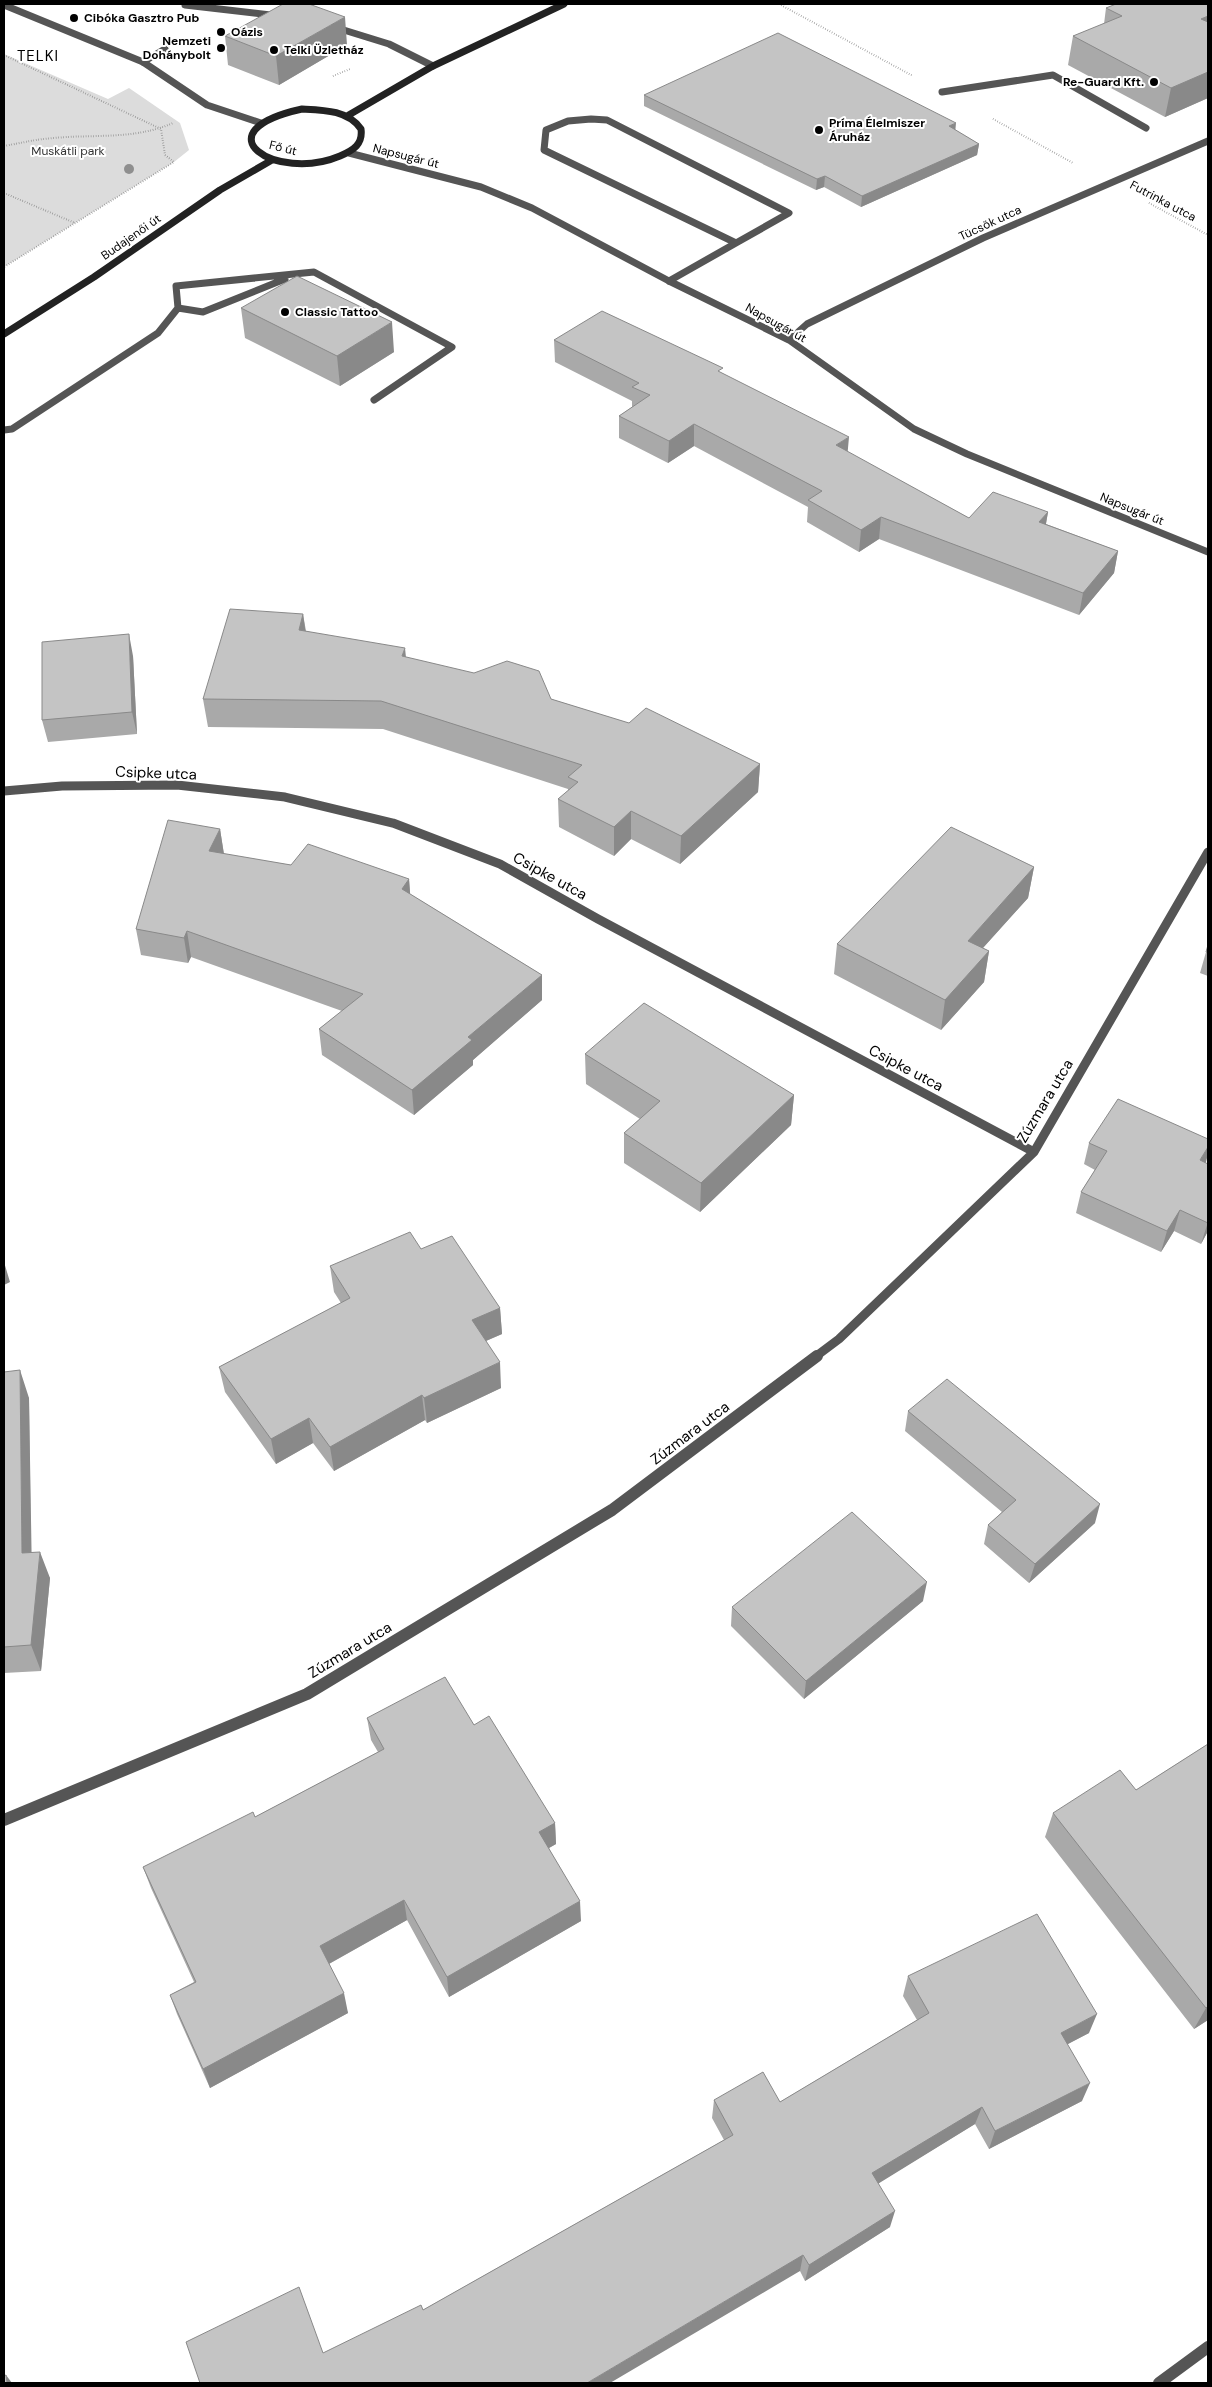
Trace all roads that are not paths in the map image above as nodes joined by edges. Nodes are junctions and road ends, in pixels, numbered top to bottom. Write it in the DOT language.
graph roads {
  1 [pos="564,4"];
  2 [pos="5,5"];
  3 [pos="185,5"];
  4 [pos="291,18"];
  5 [pos="326,26"];
  6 [pos="165,49"];
  7 [pos="143,62"];
  8 [pos="433,66"];
  9 [pos="942,92"];
  10 [pos="347,116"];
  11 [pos="261,123"];
  12 [pos="1146,128"];
  13 [pos="1208,141"];
  14 [pos="349,153"];
  15 [pos="272,160"];
  16 [pos="736,243"];
  17 [pos="296,274"];
  18 [pos="669,281"];
  19 [pos="178,308"];
  20 [pos="4,334"];
  21 [pos="789,340"];
  22 [pos="374,400"];
  23 [pos="4,430"];
  24 [pos="1208,552"];
  25 [pos="4,791"];
  26 [pos="1208,852"];
  27 [pos="1034,1152"];
  28 [pos="4,1820"];
  29 [pos="1208,2347"];
  30 [pos="1159,2383"];
  1 -- 8 [label="main road"];
  2 -- 7 [label="street"];
  3 -- 4 [label="street"];
  5 -- 8 [label="street"];
  6 -- 7 [label="street"];
  7 -- 11 [label="street"];
  8 -- 10 [label="main road"];
  9 -- 12 [label="street"];
  10 -- 11 [label="main road, Fő út"];
  10 -- 14 [label="main road"];
  11 -- 15 [label="main road, Fő út"];
  13 -- 21 [label="street, Tücsök utca"];
  14 -- 15 [label="main road, Fő út"];
  14 -- 18 [label="street, Napsugár út"];
  15 -- 20 [label="main road, Budajenői út"];
  16 -- 16 [label="street"];
  16 -- 18 [label="street"];
  17 -- 19 [label="street"];
  17 -- 19 [label="street"];
  17 -- 22 [label="street"];
  18 -- 21 [label="street, Napsugár út"];
  19 -- 23 [label="street"];
  21 -- 24 [label="street, Napsugár út"];
  25 -- 27 [label="street, Csipke utca"];
  26 -- 27 [label="street, Zúzmara utca"];
  27 -- 28 [label="street, Zúzmara utca"];
  29 -- 30 [label="street"];
}
